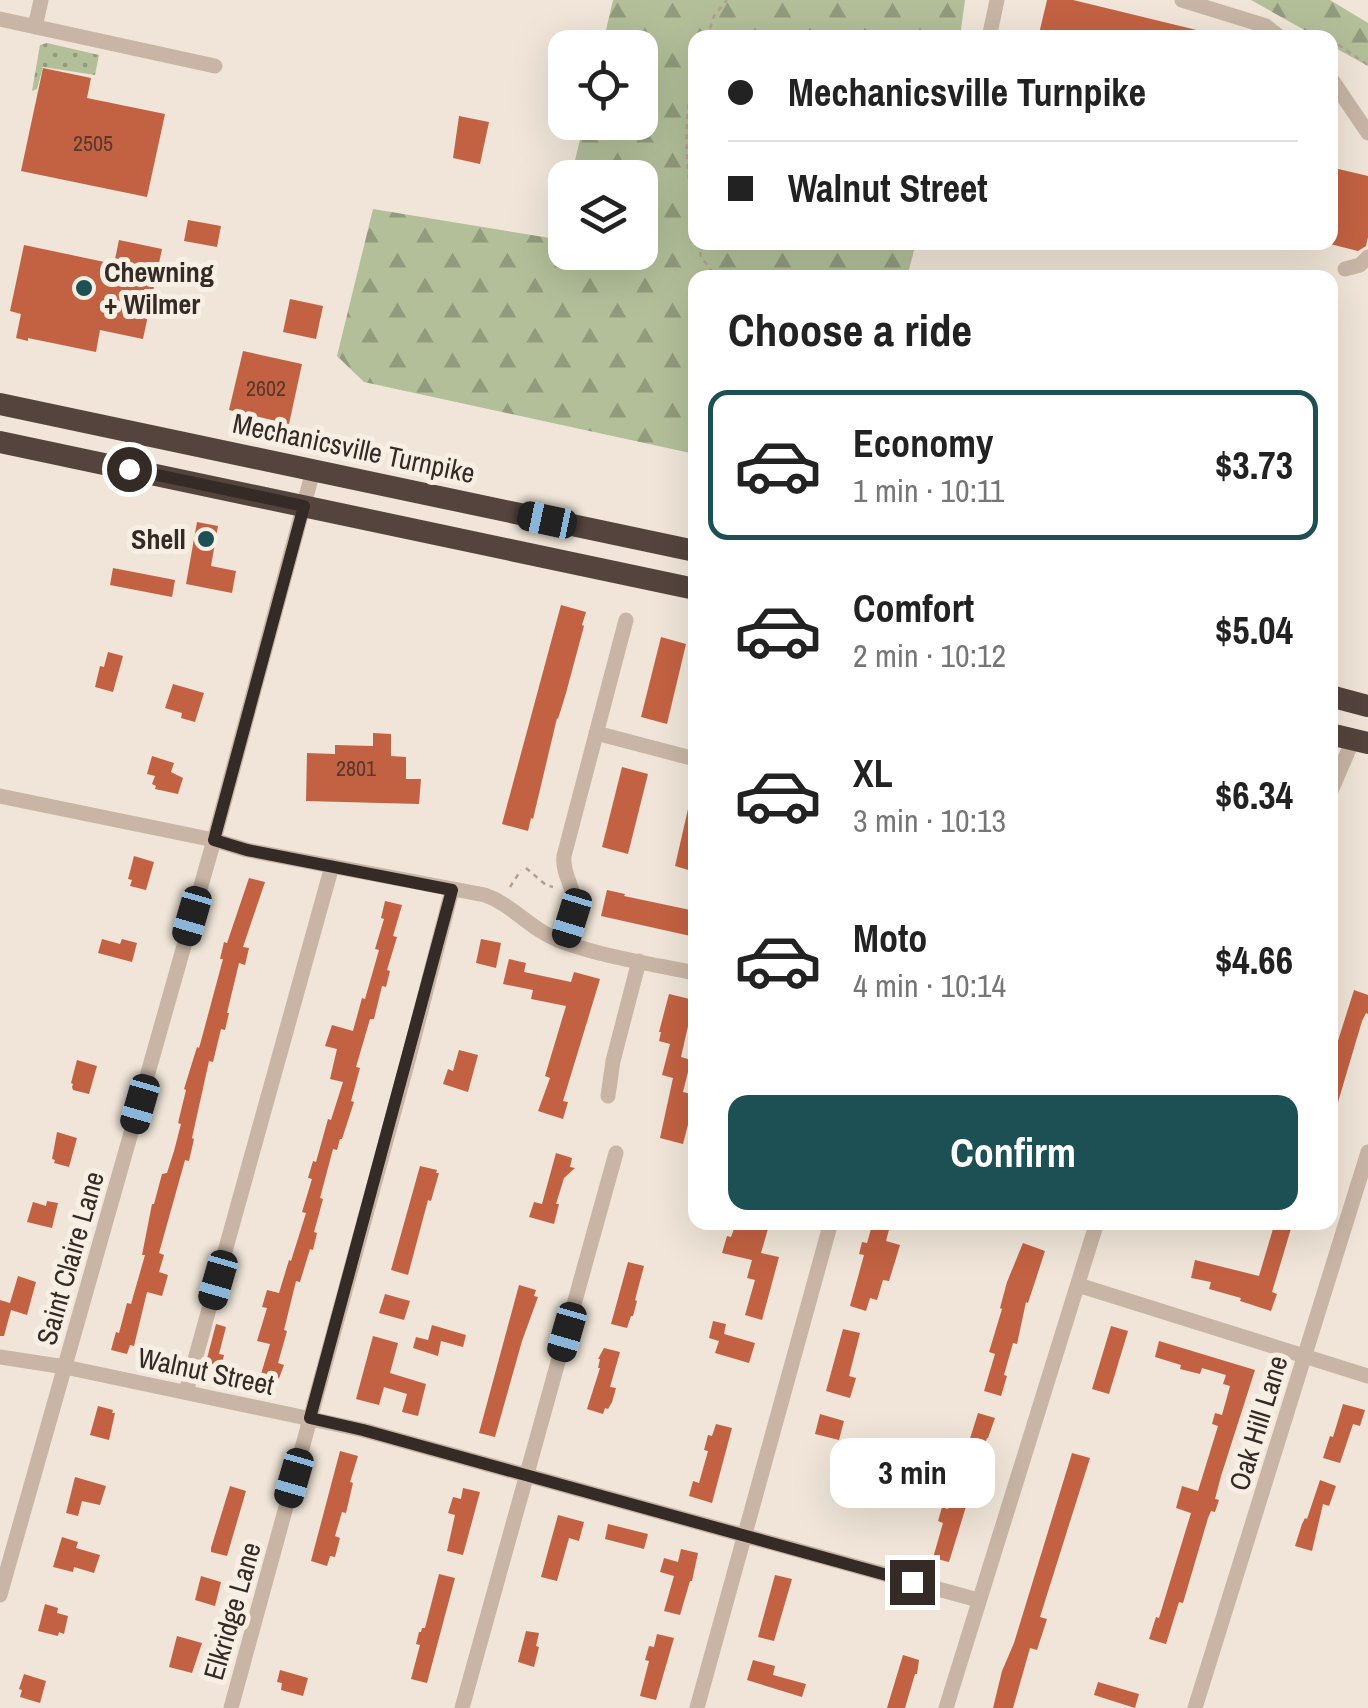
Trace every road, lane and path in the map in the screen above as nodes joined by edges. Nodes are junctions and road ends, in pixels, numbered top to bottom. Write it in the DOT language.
graph roads {
  1 [pos="41,0"];
  2 [pos="728,0"];
  3 [pos="997,0"];
  4 [pos="1182,0"];
  5 [pos="0,19"];
  6 [pos="36,26"];
  7 [pos="710,30"];
  8 [pos="990,30"];
  9 [pos="1271,30"];
  10 [pos="1338,44"];
  11 [pos="1368,65"];
  12 [pos="215,66"];
  13 [pos="1338,88"];
  14 [pos="1368,133"];
  15 [pos="1368,256"];
  16 [pos="1345,269"];
  17 [pos="0,404"];
  18 [pos="0,442"];
  19 [pos="313,471"];
  20 [pos="304,506"];
  21 [pos="688,550"];
  22 [pos="688,588"];
  23 [pos="626,620"];
  24 [pos="1338,698"];
  25 [pos="1368,706"];
  26 [pos="596,734"];
  27 [pos="1350,739"];
  28 [pos="688,757"];
  29 [pos="1338,771"];
  30 [pos="0,796"];
  31 [pos="214,840"];
  32 [pos="332,866"];
  33 [pos="509,889"];
  34 [pos="452,890"];
  35 [pos="563,890"];
  36 [pos="565,942"];
  37 [pos="639,960"];
  38 [pos="688,972"];
  39 [pos="608,1096"];
  40 [pos="1368,1152"];
  41 [pos="616,1153"];
  42 [pos="829,1230"];
  43 [pos="1095,1230"];
  44 [pos="1078,1285"];
  45 [pos="1306,1356"];
  46 [pos="0,1358"];
  47 [pos="65,1368"];
  48 [pos="1368,1376"];
  49 [pos="186,1392"];
  50 [pos="310,1418"];
  51 [pos="527,1476"];
  52 [pos="744,1536"];
  53 [pos="0,1595"];
  54 [pos="978,1600"];
  55 [pos="230,1708"];
  56 [pos="462,1708"];
  57 [pos="697,1708"];
  58 [pos="946,1708"];
  59 [pos="1195,1708"];
  1 -- 6 [label="street"];
  2 -- 7 [label="path"];
  3 -- 8 [label="street"];
  4 -- 9 [label="street"];
  5 -- 6 [label="street"];
  6 -- 12 [label="street"];
  10 -- 11 [label="path"];
  13 -- 14 [label="street"];
  15 -- 16 [label="street"];
  17 -- 19 [label="highway, Mechanicsville Turnpike"];
  18 -- 20 [label="highway"];
  19 -- 20 [label="street, Saint Claire Lane"];
  19 -- 21 [label="highway, Mechanicsville Turnpike"];
  20 -- 22 [label="highway"];
  20 -- 31 [label="street, Saint Claire Lane"];
  23 -- 26 [label="street"];
  24 -- 25 [label="highway"];
  26 -- 28 [label="street"];
  26 -- 36 [label="street"];
  27 -- 29 [label="street"];
  30 -- 31 [label="street"];
  31 -- 32 [label="street"];
  31 -- 47 [label="street, Saint Claire Lane"];
  32 -- 34 [label="street"];
  32 -- 49 [label="street"];
  33 -- 35 [label="path"];
  34 -- 36 [label="street"];
  34 -- 50 [label="street, Elkridge Lane"];
  36 -- 37 [label="street"];
  37 -- 38 [label="street"];
  37 -- 39 [label="street"];
  40 -- 45 [label="street, Oak Hill Lane"];
  41 -- 51 [label="street"];
  42 -- 52 [label="street"];
  43 -- 44 [label="street"];
  44 -- 45 [label="street"];
  44 -- 54 [label="street"];
  45 -- 48 [label="street"];
  45 -- 59 [label="street, Oak Hill Lane"];
  46 -- 47 [label="street, Walnut Street"];
  47 -- 49 [label="street, Walnut Street"];
  47 -- 53 [label="street, Saint Claire Lane"];
  49 -- 50 [label="street, Walnut Street"];
  50 -- 51 [label="street, Walnut Street"];
  50 -- 55 [label="street, Elkridge Lane"];
  51 -- 52 [label="street, Walnut Street"];
  51 -- 56 [label="street"];
  52 -- 54 [label="street, Walnut Street"];
  52 -- 57 [label="street"];
  54 -- 58 [label="street"];
}
